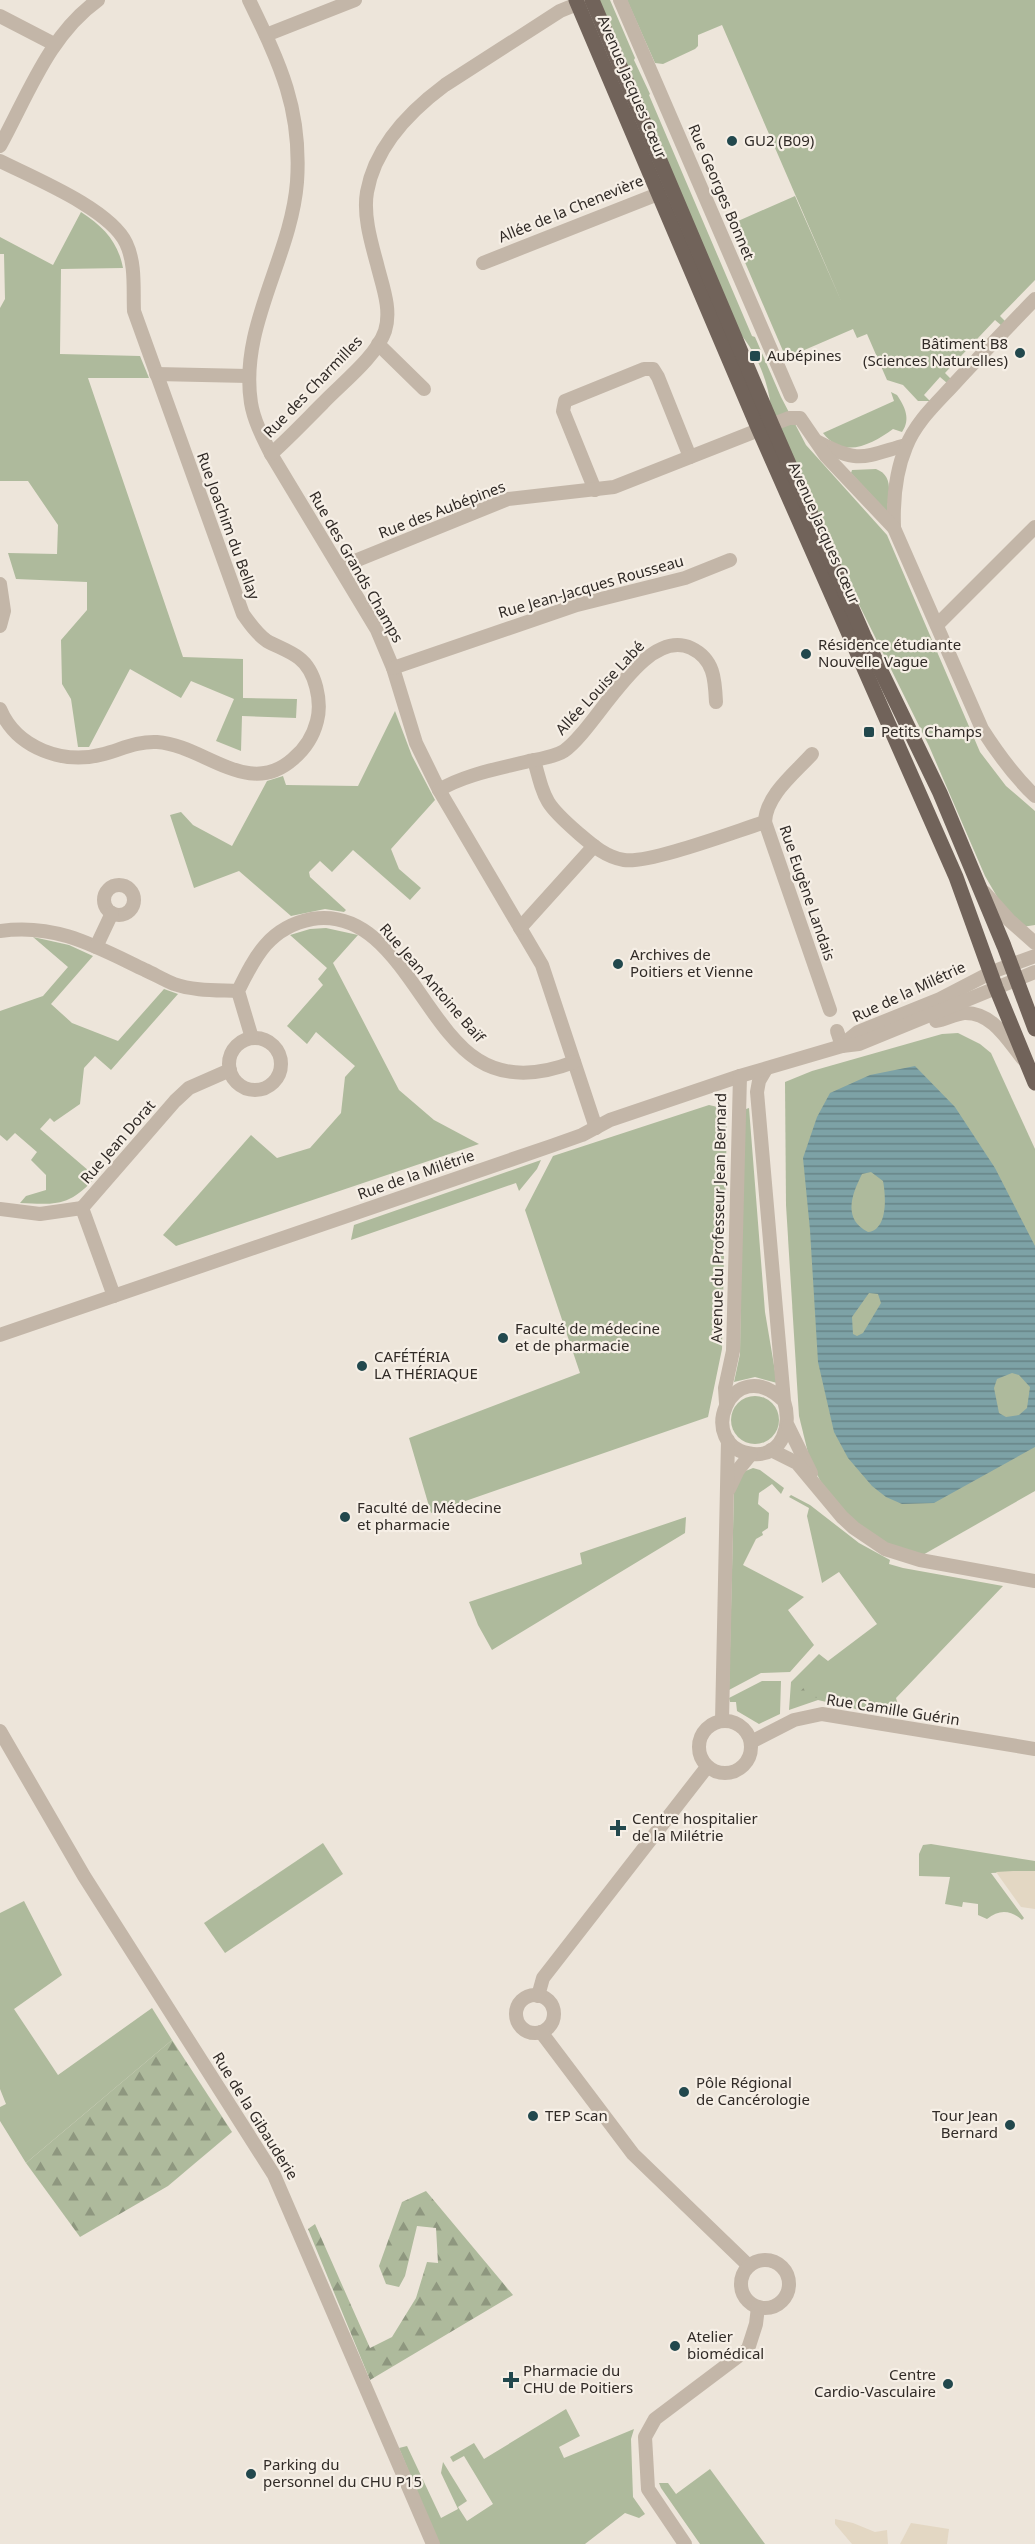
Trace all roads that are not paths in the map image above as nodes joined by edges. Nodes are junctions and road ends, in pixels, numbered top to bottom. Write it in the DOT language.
graph roads {
  1 [pos="98,0"];
  2 [pos="249,0"];
  3 [pos="355,0"];
  4 [pos="620,0"];
  5 [pos="583,1"];
  6 [pos="0,16"];
  7 [pos="266,35"];
  8 [pos="54,44"];
  9 [pos="0,146"];
  10 [pos="0,161"];
  11 [pos="665,191"];
  12 [pos="483,263"];
  13 [pos="1035,299"];
  14 [pos="378,344"];
  15 [pos="156,374"];
  16 [pos="248,375"];
  17 [pos="424,388"];
  18 [pos="791,396"];
  19 [pos="765,428"];
  20 [pos="815,440"];
  21 [pos="906,445"];
  22 [pos="271,454"];
  23 [pos="690,457"];
  24 [pos="595,489"];
  25 [pos="1035,527"];
  26 [pos="894,528"];
  27 [pos="730,560"];
  28 [pos="340,567"];
  29 [pos="0,584"];
  30 [pos="937,625"];
  31 [pos="0,626"];
  32 [pos="393,668"];
  33 [pos="716,702"];
  34 [pos="0,710"];
  35 [pos="812,754"];
  36 [pos="534,760"];
  37 [pos="438,790"];
  38 [pos="1035,796"];
  39 [pos="765,822"];
  40 [pos="594,846"];
  41 [pos="981,889"];
  42 [pos="112,913"];
  43 [pos="520,928"];
  44 [pos="0,931"];
  45 [pos="1035,943"];
  46 [pos="96,947"];
  47 [pos="1035,956"];
  48 [pos="1010,965"];
  49 [pos="992,972"];
  50 [pos="1035,972"];
  51 [pos="1016,980"];
  52 [pos="996,988"];
  53 [pos="238,991"];
  54 [pos="830,1010"];
  55 [pos="896,1029"];
  56 [pos="1035,1029"];
  57 [pos="837,1031"];
  58 [pos="252,1038"];
  59 [pos="842,1046"];
  60 [pos="574,1062"];
  61 [pos="1027,1064"];
  62 [pos="766,1069"];
  63 [pos="230,1071"];
  64 [pos="740,1076"];
  65 [pos="1035,1083"];
  66 [pos="596,1128"];
  67 [pos="764,1185"];
  68 [pos="82,1208"];
  69 [pos="0,1209"];
  70 [pos="114,1296"];
  71 [pos="0,1335"];
  72 [pos="784,1401"];
  73 [pos="726,1403"];
  74 [pos="788,1426"];
  75 [pos="728,1440"];
  76 [pos="771,1450"];
  77 [pos="751,1454"];
  78 [pos="728,1491"];
  79 [pos="820,1491"];
  80 [pos="1035,1581"];
  81 [pos="722,1721"];
  82 [pos="0,1731"];
  83 [pos="751,1742"];
  84 [pos="1035,1749"];
  85 [pos="707,1767"];
  86 [pos="538,1996"];
  87 [pos="541,2032"];
  88 [pos="749,2266"];
  89 [pos="758,2307"];
  90 [pos="434,2544"];
  91 [pos="685,2544"];
  1 -- 8 [label="street"];
  2 -- 7 [label="street, Rue des Grands Champs"];
  3 -- 7 [label="street"];
  4 -- 18 [label="street, Rue Georges Bonnet"];
  5 -- 11 [label="main road, Avenue Jacques Cœur"];
  5 -- 14 [label="street, Rue des Charmilles"];
  6 -- 8 [label="street"];
  7 -- 16 [label="street, Rue des Grands Champs"];
  8 -- 9 [label="street"];
  10 -- 15 [label="street, Rue Joachim du Bellay"];
  11 -- 12 [label="street, Allée de la Chenevière"];
  11 -- 19 [label="main road, Avenue Jacques Cœur"];
  13 -- 21 [label="street"];
  14 -- 17 [label="street, Rue des Charmilles"];
  14 -- 22 [label="street, Rue des Charmilles"];
  15 -- 16 [label="street"];
  15 -- 34 [label="street, Rue Joachim du Bellay"];
  16 -- 22 [label="street, Rue des Grands Champs"];
  19 -- 20 [label="street"];
  19 -- 23 [label="street, Rue des Aubépines"];
  19 -- 41 [label="main road, Avenue Jacques Cœur"];
  19 -- 49 [label="main road, Avenue Jacques Cœur"];
  20 -- 21 [label="street"];
  20 -- 26 [label="street"];
  21 -- 26 [label="street"];
  22 -- 28 [label="street, Rue des Grands Champs"];
  23 -- 24 [label="street, Rue des Aubépines"];
  23 -- 24 [label="street"];
  24 -- 28 [label="street, Rue des Aubépines"];
  25 -- 30 [label="street"];
  26 -- 30 [label="street"];
  27 -- 32 [label="street, Rue Jean-Jacques Rousseau"];
  28 -- 32 [label="street, Rue des Grands Champs"];
  29 -- 31 [label="street"];
  30 -- 38 [label="street"];
  32 -- 37 [label="street, Rue des Grands Champs"];
  33 -- 36 [label="street, Allée Louise Labé"];
  35 -- 39 [label="street"];
  36 -- 37 [label="street, Allée Louise Labé"];
  36 -- 40 [label="street, Rue Eugène Landais"];
  37 -- 43 [label="street, Rue des Grands Champs"];
  39 -- 40 [label="street, Rue Eugène Landais"];
  39 -- 54 [label="street, Rue Eugène Landais"];
  40 -- 43 [label="street"];
  41 -- 45 [label="street"];
  41 -- 48 [label="main road, Avenue Jacques Cœur"];
  42 -- 46 [label="street"];
  43 -- 60 [label="street, Rue des Grands Champs"];
  44 -- 46 [label="street"];
  46 -- 53 [label="street"];
  47 -- 48 [label="street, Rue de la Milétrie"];
  48 -- 49 [label="street, Rue de la Milétrie"];
  48 -- 51 [label="main road, Avenue Jacques Cœur"];
  49 -- 52 [label="main road, Avenue Jacques Cœur"];
  49 -- 59 [label="street, Rue de la Milétrie"];
  50 -- 51 [label="street, Rue de la Milétrie"];
  51 -- 52 [label="street, Rue de la Milétrie"];
  51 -- 56 [label="main road, Avenue Jacques Cœur"];
  52 -- 55 [label="street, Rue de la Milétrie"];
  52 -- 61 [label="main road, Avenue Jacques Cœur"];
  53 -- 58 [label="street"];
  53 -- 60 [label="street, Rue Jean Antoine Baïf"];
  55 -- 59 [label="street, Rue de la Milétrie"];
  55 -- 61 [label="street"];
  57 -- 59 [label="street"];
  58 -- 63 [label="street"];
  58 -- 63 [label="street"];
  59 -- 62 [label="street, Rue de la Milétrie"];
  60 -- 66 [label="street, Rue des Grands Champs"];
  61 -- 65 [label="main road, Avenue Jacques Cœur"];
  62 -- 64 [label="street, Rue de la Milétrie"];
  62 -- 67 [label="street, Avenue du Professeur Jean Bernard"];
  63 -- 68 [label="street, Rue Jean Dorat"];
  64 -- 66 [label="street, Rue de la Milétrie"];
  64 -- 67 [label="street, Avenue du Professeur Jean Bernard"];
  64 -- 73 [label="street, Avenue du Professeur Jean Bernard"];
  66 -- 70 [label="street, Rue de la Milétrie"];
  67 -- 72 [label="street, Avenue du Professeur Jean Bernard"];
  68 -- 69 [label="street"];
  68 -- 70 [label="street, Rue Jean Dorat"];
  70 -- 71 [label="street, Rue de la Milétrie"];
  72 -- 73 [label="street"];
  72 -- 74 [label="street, Avenue du Professeur Jean Bernard"];
  73 -- 75 [label="street, Avenue du Professeur Jean Bernard"];
  74 -- 76 [label="street"];
  74 -- 79 [label="street, Avenue du Professeur Jean Bernard"];
  75 -- 77 [label="street"];
  75 -- 78 [label="street, Avenue du Professeur Jean Bernard"];
  76 -- 77 [label="street"];
  76 -- 79 [label="street, Avenue du Professeur Jean Bernard"];
  77 -- 78 [label="street, Avenue du Professeur Jean Bernard"];
  78 -- 81 [label="street, Avenue du Professeur Jean Bernard"];
  79 -- 80 [label="street, Avenue du Professeur Jean Bernard"];
  81 -- 83 [label="street"];
  81 -- 85 [label="street"];
  82 -- 90 [label="street, Rue de la Gibauderie"];
  83 -- 84 [label="street, Rue Camille Guérin"];
  83 -- 85 [label="street"];
  85 -- 86 [label="street"];
  86 -- 87 [label="street"];
  86 -- 87 [label="street"];
  87 -- 88 [label="street"];
  88 -- 89 [label="street"];
  88 -- 89 [label="street"];
  89 -- 91 [label="street"];
}
